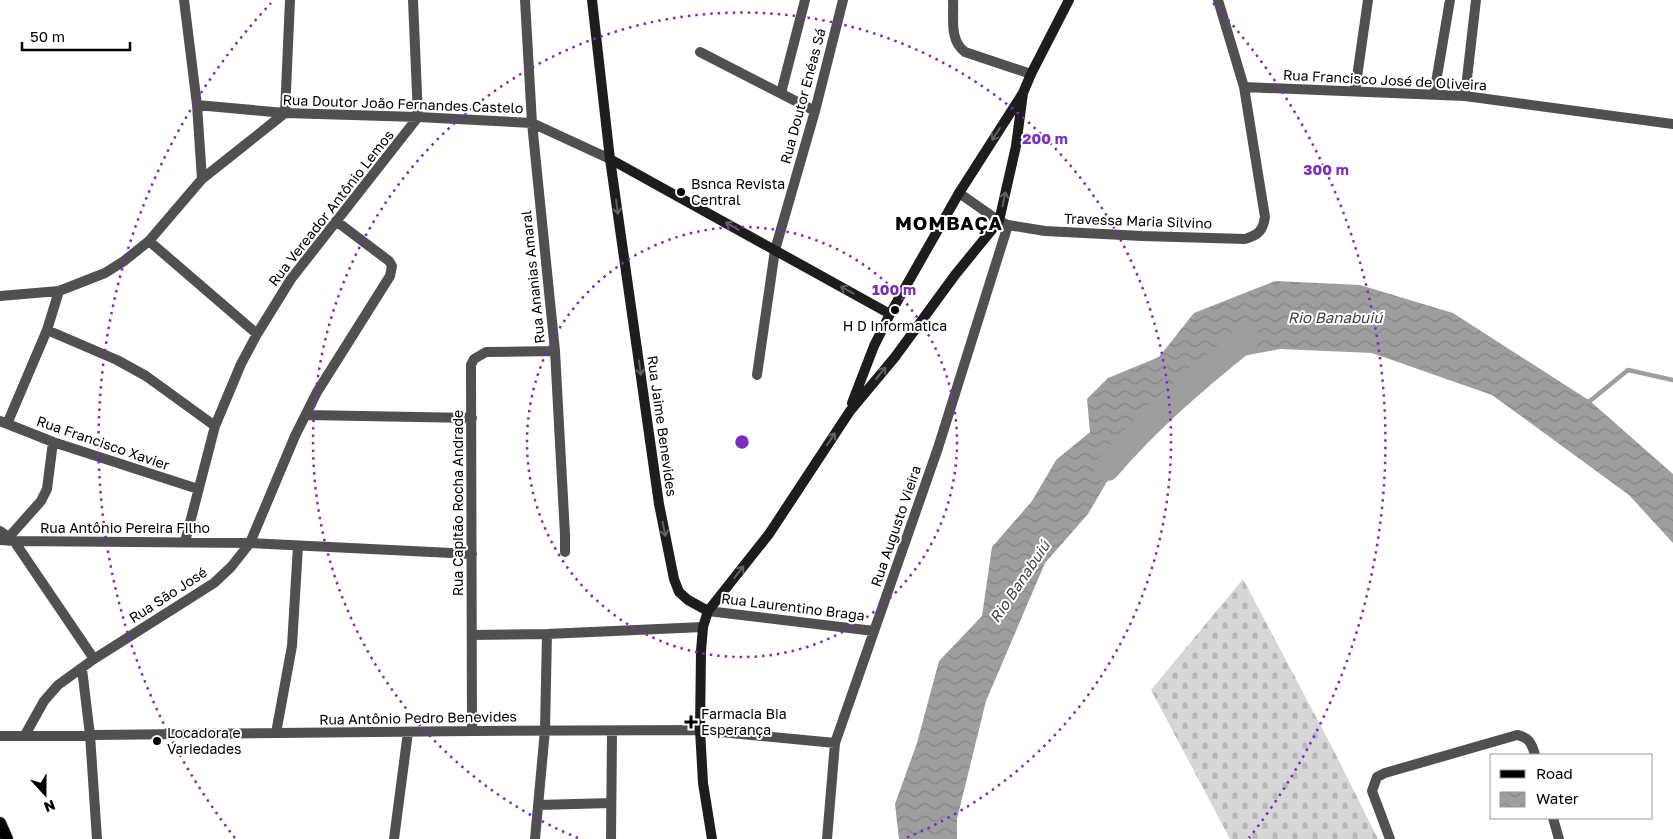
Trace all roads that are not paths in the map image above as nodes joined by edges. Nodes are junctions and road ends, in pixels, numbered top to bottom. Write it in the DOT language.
graph roads {
  1 [pos="184,0"];
  2 [pos="290,0"];
  3 [pos="413,0"];
  4 [pos="525,0"];
  5 [pos="592,0"];
  6 [pos="805,0"];
  7 [pos="843,0"];
  8 [pos="953,0"];
  9 [pos="1069,0"];
  10 [pos="1218,0"];
  11 [pos="1368,0"];
  12 [pos="1450,0"];
  13 [pos="1476,0"];
  14 [pos="700,52"];
  15 [pos="1030,74"];
  16 [pos="1244,86"];
  17 [pos="1355,91"];
  18 [pos="781,93"];
  19 [pos="1023,93"];
  20 [pos="1434,94"];
  21 [pos="1465,96"];
  22 [pos="197,105"];
  23 [pos="815,111"];
  24 [pos="285,113"];
  25 [pos="418,118"];
  26 [pos="532,123"];
  27 [pos="1673,124"];
  28 [pos="610,159"];
  29 [pos="202,179"];
  30 [pos="959,193"];
  31 [pos="336,220"];
  32 [pos="1004,223"];
  33 [pos="149,240"];
  34 [pos="775,250"];
  35 [pos="59,291"];
  36 [pos="0,296"];
  37 [pos="890,314"];
  38 [pos="48,330"];
  39 [pos="257,334"];
  40 [pos="554,351"];
  41 [pos="757,375"];
  42 [pos="850,410"];
  43 [pos="306,415"];
  44 [pos="472,418"];
  45 [pos="3,423"];
  46 [pos="215,426"];
  47 [pos="53,442"];
  48 [pos="198,489"];
  49 [pos="6,537"];
  50 [pos="185,542"];
  51 [pos="250,543"];
  52 [pos="298,546"];
  53 [pos="564,552"];
  54 [pos="472,554"];
  55 [pos="708,611"];
  56 [pos="703,627"];
  57 [pos="874,631"];
  58 [pos="547,634"];
  59 [pos="472,635"];
  60 [pos="94,659"];
  61 [pos="82,669"];
  62 [pos="545,730"];
  63 [pos="700,730"];
  64 [pos="472,731"];
  65 [pos="408,732"];
  66 [pos="612,732"];
  67 [pos="276,733"];
  68 [pos="25,735"];
  69 [pos="90,735"];
  70 [pos="0,736"];
  71 [pos="835,743"];
  72 [pos="1535,754"];
  73 [pos="611,803"];
  74 [pos="538,805"];
  75 [pos="1553,819"];
  76 [pos="0,823"];
  77 [pos="7,839"];
  78 [pos="97,839"];
  79 [pos="394,839"];
  80 [pos="535,839"];
  81 [pos="611,839"];
  82 [pos="712,839"];
  83 [pos="827,839"];
  84 [pos="1390,839"];
  85 [pos="1559,839"];
  1 -- 22 [label="street"];
  2 -- 24 [label="street"];
  3 -- 25 [label="street"];
  4 -- 26 [label="street, Rua Ananias Amaral"];
  5 -- 28 [label="main road, Rua Jaime Benevides"];
  6 -- 18 [label="street, Rua Doutor Enéas Sá"];
  7 -- 23 [label="street, Rua Doutor Enéas Sá"];
  8 -- 15 [label="street"];
  9 -- 15 [label="main road"];
  10 -- 16 [label="street"];
  11 -- 17 [label="street"];
  12 -- 20 [label="street"];
  13 -- 21 [label="street"];
  14 -- 18 [label="street"];
  15 -- 19 [label="main road"];
  16 -- 17 [label="street, Rua Francisco José de Oliveira"];
  16 -- 32 [label="street, Travessa Maria Silvino"];
  17 -- 20 [label="street, Rua Francisco José de Oliveira"];
  18 -- 23 [label="street"];
  19 -- 30 [label="main road, one-way"];
  32 -- 19 [label="main road, one-way"];
  20 -- 21 [label="street, Rua Francisco José de Oliveira"];
  21 -- 27 [label="street, Rua Francisco José de Oliveira"];
  22 -- 24 [label="street, Rua Doutor João Fernandes Castelo"];
  22 -- 29 [label="street"];
  23 -- 34 [label="street, Rua Doutor Enéas Sá"];
  24 -- 25 [label="street, Rua Doutor João Fernandes Castelo"];
  24 -- 29 [label="street"];
  25 -- 26 [label="street, Rua Doutor João Fernandes Castelo"];
  25 -- 31 [label="street, Rua Vereador Antônio Lemos"];
  26 -- 28 [label="street, Rua Doutor João Fernandes Castelo"];
  26 -- 40 [label="street, Rua Ananias Amaral"];
  34 -- 28 [label="main road, Rua Doutor João Fernandes Castelo, one-way"];
  28 -- 55 [label="main road, Rua Jaime Benevides, one-way"];
  29 -- 33 [label="street"];
  30 -- 32 [label="street"];
  30 -- 37 [label="main road"];
  31 -- 39 [label="street, Rua Vereador Antônio Lemos"];
  31 -- 43 [label="street, Rua São José"];
  42 -- 32 [label="main road, one-way"];
  32 -- 57 [label="street, Rua Augusto Vieira"];
  33 -- 35 [label="street"];
  33 -- 39 [label="street"];
  37 -- 34 [label="main road, Rua Doutor João Fernandes Castelo, one-way"];
  34 -- 41 [label="street, Rua Doutor Enéas Sá"];
  35 -- 36 [label="street"];
  35 -- 38 [label="street"];
  37 -- 42 [label="main road"];
  38 -- 45 [label="street"];
  38 -- 46 [label="street"];
  39 -- 46 [label="street, Rua Vereador Antônio Lemos"];
  40 -- 44 [label="street, Rua Capitão Rocha Andrade"];
  40 -- 53 [label="street, Rua Ananias Amaral"];
  55 -- 42 [label="main road, one-way"];
  43 -- 44 [label="street"];
  43 -- 51 [label="street, Rua São José"];
  44 -- 54 [label="street, Rua Capitão Rocha Andrade"];
  45 -- 47 [label="street, Rua Francisco Xavier"];
  46 -- 48 [label="street, Rua Vereador Antônio Lemos"];
  47 -- 48 [label="street, Rua Francisco Xavier"];
  47 -- 49 [label="street"];
  48 -- 50 [label="street, Rua Vereador Antônio Lemos"];
  49 -- 50 [label="street, Rua Antônio Pereira Filho"];
  49 -- 60 [label="street"];
  50 -- 51 [label="street, Rua Antônio Pereira Filho"];
  51 -- 52 [label="street"];
  51 -- 60 [label="street, Rua São José"];
  52 -- 54 [label="street"];
  52 -- 67 [label="street"];
  54 -- 59 [label="street, Rua Capitão Rocha Andrade"];
  55 -- 56 [label="main road"];
  55 -- 57 [label="street, Rua Laurentino Braga"];
  56 -- 58 [label="street"];
  56 -- 63 [label="main road"];
  57 -- 71 [label="street, Rua Augusto Vieira"];
  58 -- 59 [label="street"];
  58 -- 62 [label="street"];
  59 -- 64 [label="street, Rua Capitão Rocha Andrade"];
  60 -- 61 [label="street, Rua São José"];
  61 -- 68 [label="street, Rua São José"];
  61 -- 69 [label="street"];
  62 -- 64 [label="street, Rua Antônio Pedro Benevides"];
  62 -- 66 [label="street, Rua Antônio Pedro Benevides"];
  62 -- 74 [label="street"];
  63 -- 66 [label="street, Rua Antônio Pedro Benevides"];
  63 -- 71 [label="street, Rua Antônio Pedro Benevides"];
  63 -- 82 [label="main road"];
  64 -- 65 [label="street, Rua Antônio Pedro Benevides"];
  65 -- 67 [label="street, Rua Antônio Pedro Benevides"];
  65 -- 79 [label="street"];
  66 -- 73 [label="street"];
  67 -- 69 [label="street, Rua Antônio Pedro Benevides"];
  68 -- 69 [label="street, Rua Antônio Pedro Benevides"];
  68 -- 70 [label="street, Rua Antônio Pedro Benevides"];
  69 -- 78 [label="street"];
  71 -- 83 [label="street, Rua Augusto Vieira"];
  72 -- 84 [label="street"];
  73 -- 74 [label="street"];
  73 -- 81 [label="street"];
  74 -- 80 [label="street"];
  75 -- 85 [label="street"];
  76 -- 77 [label="main road"];
}
